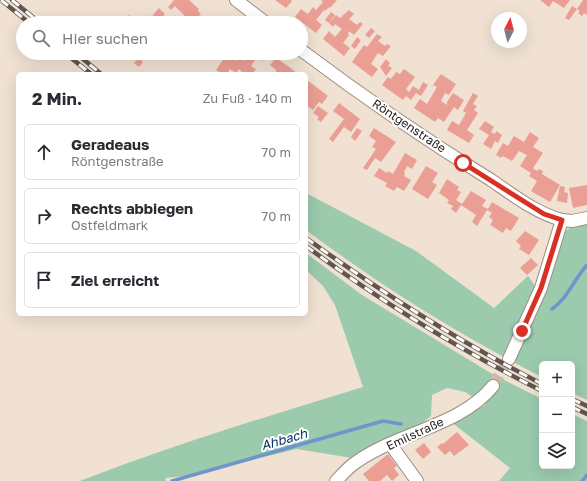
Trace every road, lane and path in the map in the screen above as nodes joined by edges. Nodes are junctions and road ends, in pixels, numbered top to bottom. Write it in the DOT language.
graph roads {
  1 [pos="236,0"];
  2 [pos="257,16"];
  3 [pos="308,55"];
  4 [pos="587,218"];
  5 [pos="562,220"];
  6 [pos="509,358"];
  7 [pos="493,386"];
  8 [pos="391,445"];
  9 [pos="336,481"];
  10 [pos="417,481"];
  1 -- 2 [label="street"];
  3 -- 5 [label="street, Röntgenstraße"];
  4 -- 5 [label="street"];
  5 -- 6 [label="street"];
  7 -- 8 [label="street, Emilstraße"];
  8 -- 9 [label="street, Emilstraße"];
  8 -- 10 [label="street"];
}
